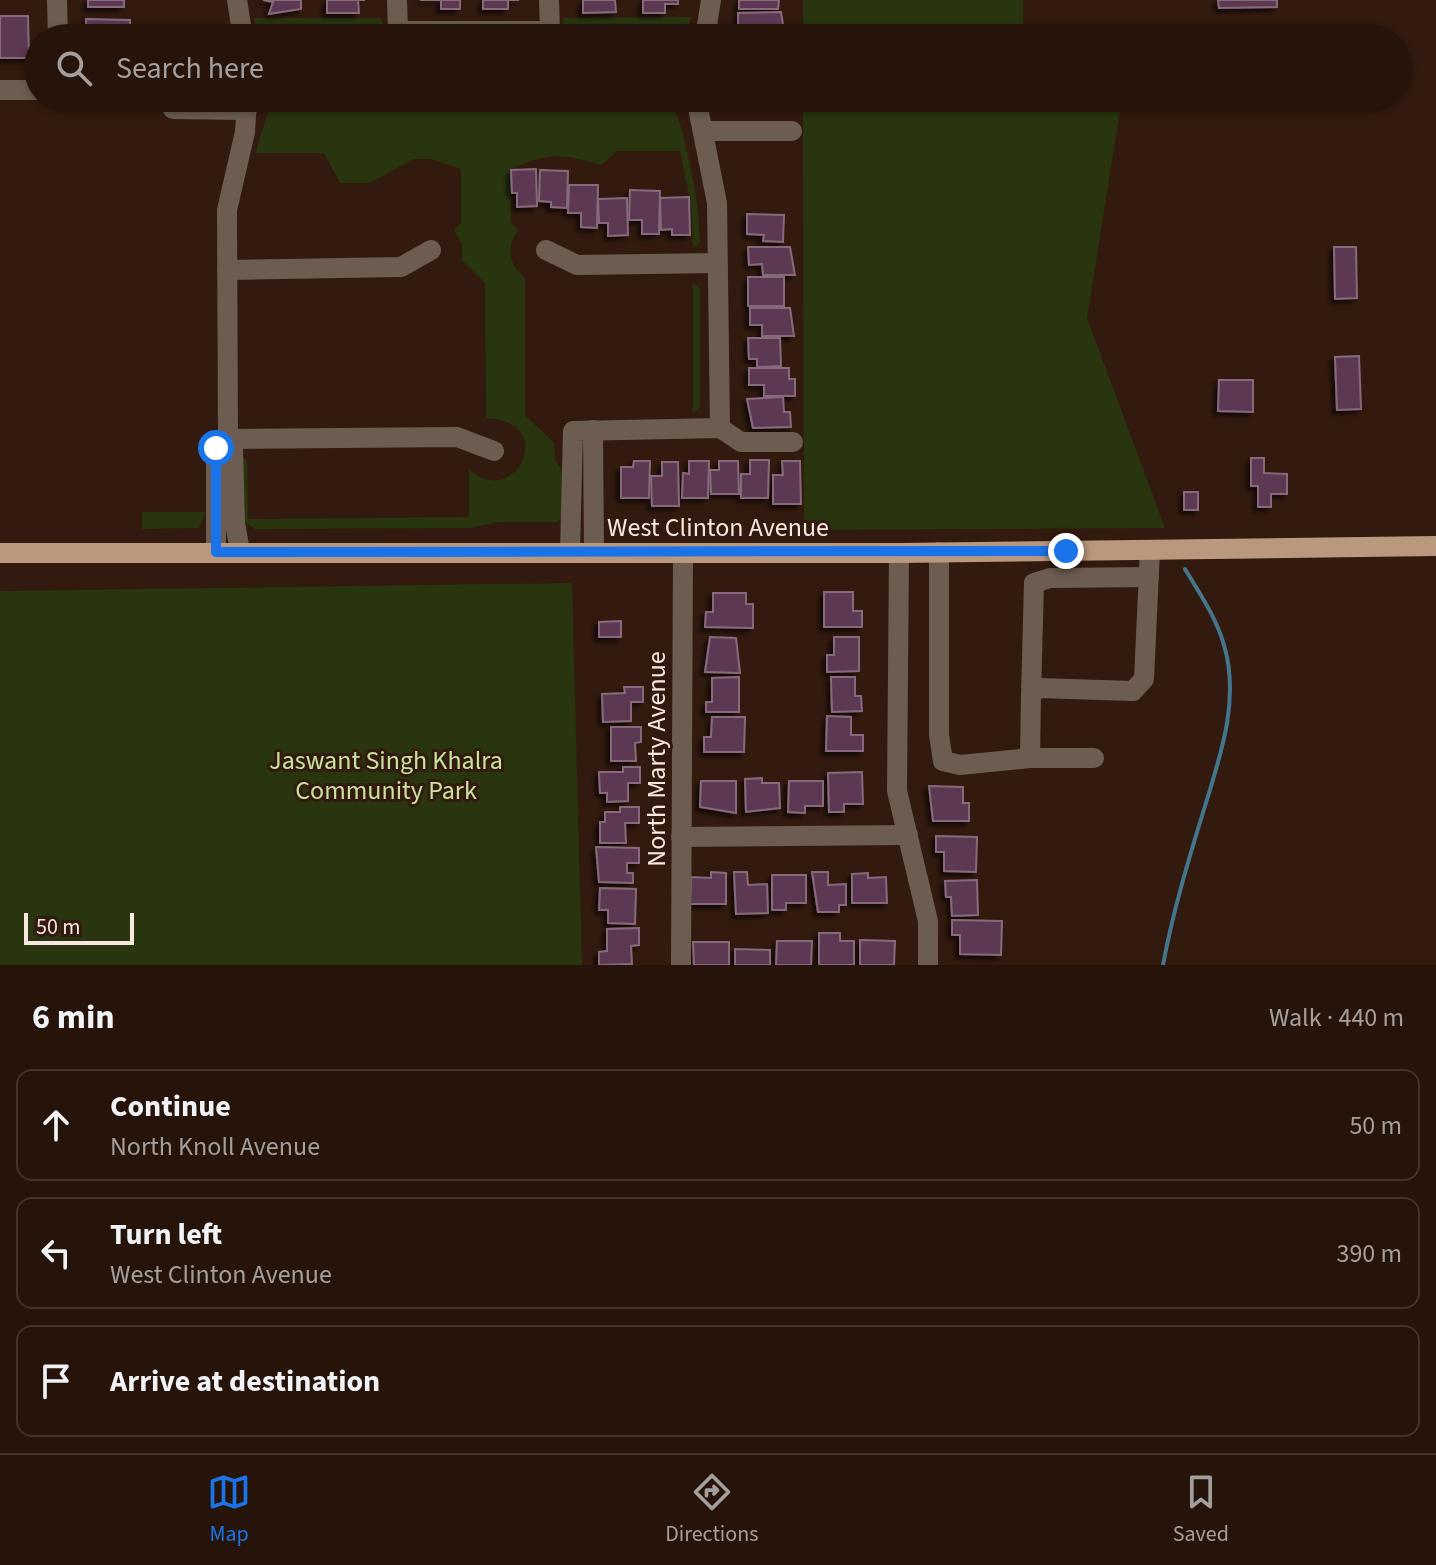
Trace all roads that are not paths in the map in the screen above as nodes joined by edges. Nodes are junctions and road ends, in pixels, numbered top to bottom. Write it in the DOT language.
graph roads {
  1 [pos="57,0"];
  2 [pos="237,0"];
  3 [pos="397,0"];
  4 [pos="549,0"];
  5 [pos="711,0"];
  6 [pos="58,24"];
  7 [pos="241,24"];
  8 [pos="398,24"];
  9 [pos="550,24"];
  10 [pos="707,24"];
  11 [pos="0,90"];
  12 [pos="24,90"];
  13 [pos="246,112"];
  14 [pos="699,112"];
  15 [pos="704,131"];
  16 [pos="792,131"];
  17 [pos="431,250"];
  18 [pos="546,250"];
  19 [pos="717,263"];
  20 [pos="227,270"];
  21 [pos="720,428"];
  22 [pos="583,431"];
  23 [pos="228,439"];
  24 [pos="793,442"];
  25 [pos="494,451"];
  26 [pos="1436,546"];
  27 [pos="1150,550"];
  28 [pos="240,551"];
  29 [pos="216,552"];
  30 [pos="570,552"];
  31 [pos="594,552"];
  32 [pos="939,552"];
  33 [pos="0,553"];
  34 [pos="683,553"];
  35 [pos="899,553"];
  36 [pos="1149,577"];
  37 [pos="1031,695"];
  38 [pos="1030,758"];
  39 [pos="1094,758"];
  40 [pos="908,835"];
  41 [pos="681,837"];
  42 [pos="681,965"];
  43 [pos="928,965"];
  1 -- 6 [label="street"];
  2 -- 7 [label="street"];
  3 -- 8 [label="street"];
  4 -- 9 [label="street"];
  5 -- 10 [label="street"];
  11 -- 12 [label="street"];
  13 -- 20 [label="street"];
  14 -- 15 [label="street"];
  15 -- 16 [label="street"];
  15 -- 19 [label="street"];
  17 -- 20 [label="street"];
  18 -- 19 [label="street"];
  19 -- 21 [label="street"];
  20 -- 23 [label="street"];
  21 -- 22 [label="street"];
  21 -- 24 [label="street"];
  22 -- 30 [label="street"];
  22 -- 31 [label="street"];
  23 -- 25 [label="street"];
  23 -- 28 [label="street"];
  23 -- 29 [label="street"];
  26 -- 27 [label="main road, West Clinton Avenue"];
  27 -- 32 [label="main road, West Clinton Avenue"];
  27 -- 36 [label="street"];
  28 -- 29 [label="main road, West Clinton Avenue"];
  28 -- 30 [label="main road, West Clinton Avenue"];
  29 -- 33 [label="main road, West Clinton Avenue"];
  30 -- 31 [label="main road, West Clinton Avenue"];
  31 -- 34 [label="main road, West Clinton Avenue"];
  32 -- 35 [label="main road, West Clinton Avenue"];
  32 -- 38 [label="street"];
  34 -- 35 [label="main road, West Clinton Avenue"];
  34 -- 41 [label="street, North Marty Avenue"];
  35 -- 40 [label="street"];
  36 -- 37 [label="street"];
  36 -- 37 [label="street"];
  37 -- 38 [label="street"];
  38 -- 39 [label="street"];
  40 -- 41 [label="street"];
  40 -- 43 [label="street"];
  41 -- 42 [label="street, North Marty Avenue"];
}
